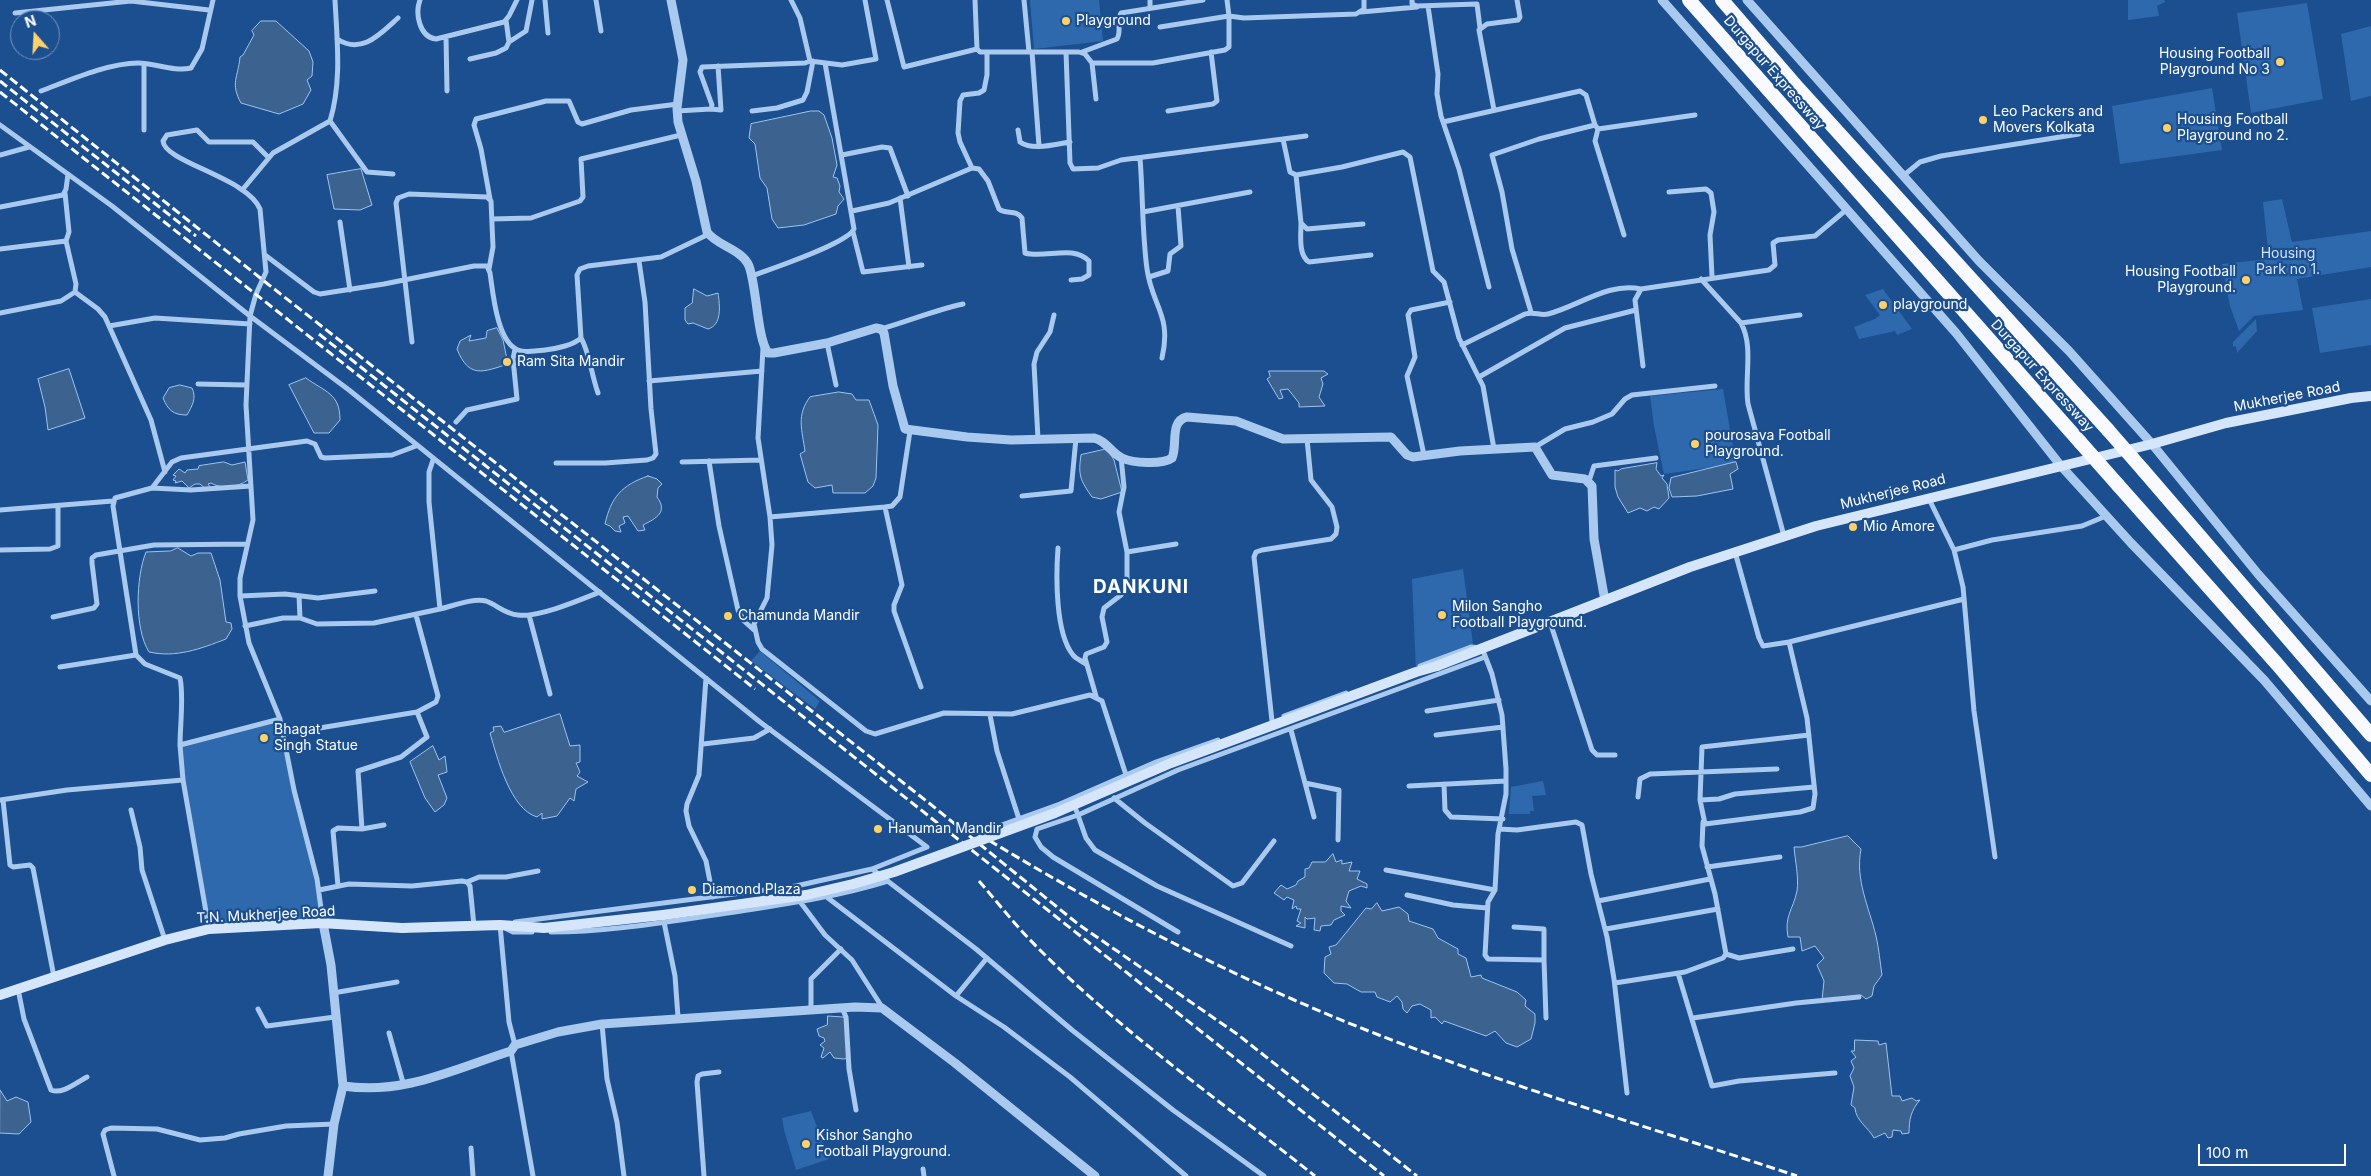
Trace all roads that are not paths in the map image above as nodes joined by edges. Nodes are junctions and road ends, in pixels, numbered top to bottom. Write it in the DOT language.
graph roads {
  1 [pos="212,0"];
  2 [pos="335,0"];
  3 [pos="420,0"];
  4 [pos="517,0"];
  5 [pos="532,0"];
  6 [pos="545,0"];
  7 [pos="596,0"];
  8 [pos="671,0"];
  9 [pos="791,0"];
  10 [pos="865,0"];
  11 [pos="887,0"];
  12 [pos="975,0"];
  13 [pos="1024,0"];
  14 [pos="1150,0"];
  15 [pos="1203,0"];
  16 [pos="1227,0"];
  17 [pos="1364,0"];
  18 [pos="1412,0"];
  19 [pos="1517,0"];
  20 [pos="1662,0"];
  21 [pos="1689,0"];
  22 [pos="1722,0"];
  23 [pos="1747,0"];
  24 [pos="1477,2"];
  25 [pos="1418,6"];
  26 [pos="1428,6"];
  27 [pos="1150,8"];
  28 [pos="44,10"];
  29 [pos="209,10"];
  30 [pos="1362,12"];
  31 [pos="1229,16"];
  32 [pos="398,18"];
  33 [pos="506,20"];
  34 [pos="1160,27"];
  35 [pos="1480,28"];
  36 [pos="601,31"];
  37 [pos="548,33"];
  38 [pos="446,38"];
  39 [pos="337,39"];
  40 [pos="509,42"];
  41 [pos="977,49"];
  42 [pos="987,52"];
  43 [pos="1030,52"];
  44 [pos="1066,52"];
  45 [pos="1082,52"];
  46 [pos="1211,52"];
  47 [pos="470,59"];
  48 [pos="812,61"];
  49 [pos="825,63"];
  50 [pos="1092,63"];
  51 [pos="144,64"];
  52 [pos="718,66"];
  53 [pos="41,91"];
  54 [pos="447,91"];
  55 [pos="1096,99"];
  56 [pos="677,107"];
  57 [pos="711,109"];
  58 [pos="752,110"];
  59 [pos="1494,110"];
  60 [pos="1168,111"];
  61 [pos="1695,115"];
  62 [pos="330,121"];
  63 [pos="1443,122"];
  64 [pos="0,125"];
  65 [pos="1596,127"];
  66 [pos="144,130"];
  67 [pos="1018,130"];
  68 [pos="2078,134"];
  69 [pos="681,135"];
  70 [pos="1306,136"];
  71 [pos="1283,139"];
  72 [pos="1070,142"];
  73 [pos="1039,146"];
  74 [pos="29,147"];
  75 [pos="0,155"];
  76 [pos="842,155"];
  77 [pos="268,157"];
  78 [pos="1140,158"];
  79 [pos="972,168"];
  80 [pos="68,174"];
  81 [pos="393,174"];
  82 [pos="1296,174"];
  83 [pos="1903,176"];
  84 [pos="243,189"];
  85 [pos="1250,192"];
  86 [pos="1670,192"];
  87 [pos="65,193"];
  88 [pos="908,196"];
  89 [pos="900,198"];
  90 [pos="491,202"];
  91 [pos="1178,206"];
  92 [pos="0,207"];
  93 [pos="1846,210"];
  94 [pos="852,211"];
  95 [pos="1143,212"];
  96 [pos="492,219"];
  97 [pos="340,222"];
  98 [pos="1301,224"];
  99 [pos="1363,224"];
  100 [pos="853,232"];
  101 [pos="709,234"];
  102 [pos="1624,234"];
  103 [pos="66,241"];
  104 [pos="0,249"];
  105 [pos="1371,254"];
  106 [pos="265,255"];
  107 [pos="639,261"];
  108 [pos="922,265"];
  109 [pos="909,267"];
  110 [pos="489,269"];
  111 [pos="752,276"];
  112 [pos="1149,277"];
  113 [pos="1712,277"];
  114 [pos="1701,279"];
  115 [pos="405,280"];
  116 [pos="1070,280"];
  117 [pos="1489,286"];
  118 [pos="1641,289"];
  119 [pos="350,290"];
  120 [pos="75,292"];
  121 [pos="1450,302"];
  122 [pos="963,304"];
  123 [pos="1636,310"];
  124 [pos="1532,312"];
  125 [pos="0,313"];
  126 [pos="1054,315"];
  127 [pos="1800,315"];
  128 [pos="250,316"];
  129 [pos="1741,323"];
  130 [pos="250,324"];
  131 [pos="109,326"];
  132 [pos="881,329"];
  133 [pos="581,338"];
  134 [pos="412,342"];
  135 [pos="826,343"];
  136 [pos="1462,345"];
  137 [pos="764,347"];
  138 [pos="515,349"];
  139 [pos="1162,358"];
  140 [pos="1642,366"];
  141 [pos="762,371"];
  142 [pos="1479,377"];
  143 [pos="649,381"];
  144 [pos="198,384"];
  145 [pos="246,385"];
  146 [pos="836,385"];
  147 [pos="1715,386"];
  148 [pos="598,393"];
  149 [pos="2371,396"];
  150 [pos="456,422"];
  151 [pos="910,431"];
  152 [pos="1076,438"];
  153 [pos="1038,439"];
  154 [pos="1307,439"];
  155 [pos="2152,444"];
  156 [pos="416,446"];
  157 [pos="1535,447"];
  158 [pos="248,448"];
  159 [pos="1494,449"];
  160 [pos="1424,455"];
  161 [pos="1121,458"];
  162 [pos="1656,458"];
  163 [pos="433,460"];
  164 [pos="760,460"];
  165 [pos="709,461"];
  166 [pos="682,462"];
  167 [pos="556,463"];
  168 [pos="2061,466"];
  169 [pos="165,472"];
  170 [pos="1589,482"];
  171 [pos="251,486"];
  172 [pos="152,488"];
  173 [pos="1022,496"];
  174 [pos="1929,498"];
  175 [pos="113,501"];
  176 [pos="58,506"];
  177 [pos="885,507"];
  178 [pos="0,510"];
  179 [pos="2106,516"];
  180 [pos="770,517"];
  181 [pos="1784,536"];
  182 [pos="247,544"];
  183 [pos="1176,544"];
  184 [pos="1058,548"];
  185 [pos="0,550"];
  186 [pos="1954,550"];
  187 [pos="121,552"];
  188 [pos="1127,552"];
  189 [pos="1735,552"];
  190 [pos="375,591"];
  191 [pos="600,592"];
  192 [pos="240,596"];
  193 [pos="299,596"];
  194 [pos="1964,599"];
  195 [pos="1605,600"];
  196 [pos="440,609"];
  197 [pos="416,615"];
  198 [pos="529,615"];
  199 [pos="53,617"];
  200 [pos="300,618"];
  201 [pos="1550,622"];
  202 [pos="245,626"];
  203 [pos="754,630"];
  204 [pos="1789,642"];
  205 [pos="1483,653"];
  206 [pos="136,655"];
  207 [pos="1086,664"];
  208 [pos="60,667"];
  209 [pos="706,678"];
  210 [pos="921,687"];
  211 [pos="550,694"];
  212 [pos="1096,696"];
  213 [pos="1499,700"];
  214 [pos="2371,701"];
  215 [pos="1427,711"];
  216 [pos="418,712"];
  217 [pos="990,715"];
  218 [pos="280,719"];
  219 [pos="1272,720"];
  220 [pos="1503,728"];
  221 [pos="770,729"];
  222 [pos="1291,730"];
  223 [pos="283,734"];
  224 [pos="1436,735"];
  225 [pos="1809,735"];
  226 [pos="2371,735"];
  227 [pos="703,744"];
  228 [pos="180,745"];
  229 [pos="1615,755"];
  230 [pos="1777,769"];
  231 [pos="1701,771"];
  232 [pos="1126,775"];
  233 [pos="2371,775"];
  234 [pos="183,780"];
  235 [pos="1506,780"];
  236 [pos="1305,783"];
  237 [pos="1444,784"];
  238 [pos="1409,786"];
  239 [pos="1814,787"];
  240 [pos="1638,796"];
  241 [pos="1114,798"];
  242 [pos="1072,799"];
  243 [pos="1,800"];
  244 [pos="1700,800"];
  245 [pos="2371,806"];
  246 [pos="130,810"];
  247 [pos="1078,815"];
  248 [pos="1314,817"];
  249 [pos="1019,819"];
  250 [pos="1502,819"];
  251 [pos="1703,821"];
  252 [pos="384,825"];
  253 [pos="362,829"];
  254 [pos="1499,829"];
  255 [pos="985,831"];
  256 [pos="1338,840"];
  257 [pos="1274,841"];
  258 [pos="1780,857"];
  259 [pos="1995,857"];
  260 [pos="1707,867"];
  261 [pos="872,869"];
  262 [pos="1386,870"];
  263 [pos="538,871"];
  264 [pos="1710,879"];
  265 [pos="888,881"];
  266 [pos="467,882"];
  267 [pos="338,886"];
  268 [pos="319,890"];
  269 [pos="1495,890"];
  270 [pos="1407,895"];
  271 [pos="713,897"];
  272 [pos="828,898"];
  273 [pos="1598,901"];
  274 [pos="801,902"];
  275 [pos="1487,908"];
  276 [pos="1718,909"];
  277 [pos="664,922"];
  278 [pos="323,923"];
  279 [pos="474,926"];
  280 [pos="502,926"];
  281 [pos="1514,927"];
  282 [pos="544,928"];
  283 [pos="209,929"];
  284 [pos="1606,929"];
  285 [pos="1178,932"];
  286 [pos="165,940"];
  287 [pos="1291,946"];
  288 [pos="840,949"];
  289 [pos="1793,949"];
  290 [pos="1726,954"];
  291 [pos="986,958"];
  292 [pos="1544,960"];
  293 [pos="1678,973"];
  294 [pos="54,977"];
  295 [pos="398,982"];
  296 [pos="1615,984"];
  297 [pos="18,989"];
  298 [pos="333,993"];
  299 [pos="0,995"];
  300 [pos="956,996"];
  301 [pos="1858,997"];
  302 [pos="842,1008"];
  303 [pos="882,1008"];
  304 [pos="258,1009"];
  305 [pos="811,1010"];
  306 [pos="335,1017"];
  307 [pos="678,1017"];
  308 [pos="1546,1018"];
  309 [pos="1693,1018"];
  310 [pos="602,1024"];
  311 [pos="389,1033"];
  312 [pos="513,1048"];
  313 [pos="719,1072"];
  314 [pos="1835,1072"];
  315 [pos="87,1077"];
  316 [pos="343,1086"];
  317 [pos="404,1086"];
  318 [pos="1627,1093"];
  319 [pos="856,1110"];
  320 [pos="334,1124"];
  321 [pos="471,1148"];
  322 [pos="923,1169"];
  323 [pos="114,1176"];
  324 [pos="328,1176"];
  325 [pos="473,1176"];
  326 [pos="533,1176"];
  327 [pos="624,1176"];
  328 [pos="704,1176"];
  329 [pos="924,1176"];
  330 [pos="1094,1176"];
  331 [pos="1186,1176"];
  332 [pos="1264,1176"];
  1 -- 29 [label="street"];
  2 -- 39 [label="street"];
  3 -- 38 [label="street"];
  4 -- 33 [label="street"];
  5 -- 40 [label="street"];
  6 -- 37 [label="street"];
  7 -- 36 [label="street"];
  8 -- 56 [label="street"];
  9 -- 48 [label="street"];
  10 -- 49 [label="street"];
  11 -- 41 [label="street"];
  12 -- 41 [label="street"];
  13 -- 43 [label="street"];
  14 -- 27 [label="street"];
  15 -- 27 [label="street"];
  16 -- 31 [label="street"];
  17 -- 30 [label="street"];
  18 -- 25 [label="street"];
  19 -- 35 [label="street"];
  20 -- 93 [label="street"];
  21 -- 233 [label="highway, Durgapur Expressway, bridge"];
  22 -- 226 [label="highway, Durgapur Expressway, bridge"];
  23 -- 83 [label="street"];
  24 -- 26 [label="street"];
  24 -- 35 [label="street"];
  25 -- 26 [label="street"];
  25 -- 30 [label="street"];
  26 -- 63 [label="street"];
  27 -- 45 [label="street"];
  28 -- 29 [label="street"];
  29 -- 51 [label="street"];
  30 -- 31 [label="street"];
  31 -- 34 [label="street"];
  31 -- 46 [label="street"];
  32 -- 39 [label="street"];
  33 -- 38 [label="street"];
  33 -- 40 [label="street"];
  35 -- 59 [label="street"];
  38 -- 54 [label="street"];
  39 -- 62 [label="street"];
  40 -- 47 [label="street"];
  41 -- 42 [label="street"];
  42 -- 43 [label="street"];
  42 -- 79 [label="street"];
  43 -- 44 [label="street"];
  43 -- 73 [label="street"];
  44 -- 45 [label="street"];
  44 -- 72 [label="street"];
  45 -- 50 [label="street"];
  46 -- 50 [label="street"];
  46 -- 60 [label="street"];
  48 -- 49 [label="street"];
  48 -- 52 [label="street"];
  48 -- 58 [label="street"];
  49 -- 76 [label="street"];
  50 -- 55 [label="street"];
  51 -- 53 [label="street"];
  51 -- 66 [label="street"];
  52 -- 57 [label="street"];
  52 -- 57 [label="street"];
  56 -- 57 [label="street"];
  56 -- 69 [label="street"];
  56 -- 90 [label="street"];
  59 -- 63 [label="street"];
  59 -- 65 [label="street"];
  61 -- 65 [label="street"];
  62 -- 77 [label="street"];
  62 -- 81 [label="street"];
  63 -- 117 [label="street"];
  64 -- 74 [label="street"];
  65 -- 102 [label="street"];
  65 -- 124 [label="street"];
  67 -- 73 [label="street"];
  68 -- 83 [label="street"];
  69 -- 96 [label="street"];
  69 -- 101 [label="street"];
  70 -- 71 [label="street"];
  71 -- 78 [label="street"];
  71 -- 82 [label="street"];
  72 -- 73 [label="street"];
  72 -- 78 [label="street"];
  74 -- 75 [label="street"];
  74 -- 80 [label="street"];
  76 -- 88 [label="street"];
  76 -- 94 [label="street"];
  77 -- 84 [label="street"];
  77 -- 84 [label="street"];
  78 -- 95 [label="street"];
  79 -- 88 [label="street"];
  79 -- 116 [label="street"];
  80 -- 87 [label="street"];
  80 -- 128 [label="street"];
  82 -- 98 [label="street"];
  82 -- 121 [label="street"];
  83 -- 155 [label="street"];
  84 -- 106 [label="street"];
  85 -- 91 [label="street"];
  86 -- 113 [label="street"];
  87 -- 92 [label="street"];
  87 -- 103 [label="street"];
  88 -- 89 [label="street"];
  89 -- 94 [label="street"];
  89 -- 109 [label="street"];
  90 -- 96 [label="street"];
  90 -- 115 [label="street"];
  91 -- 95 [label="street"];
  91 -- 112 [label="street"];
  93 -- 113 [label="street"];
  93 -- 168 [label="street"];
  94 -- 100 [label="street"];
  95 -- 112 [label="street"];
  96 -- 110 [label="street"];
  97 -- 119 [label="street"];
  98 -- 99 [label="street"];
  98 -- 105 [label="street"];
  100 -- 109 [label="street"];
  100 -- 111 [label="street"];
  101 -- 107 [label="street"];
  101 -- 111 [label="street"];
  103 -- 104 [label="street"];
  103 -- 120 [label="street"];
  106 -- 119 [label="street"];
  106 -- 128 [label="street"];
  107 -- 133 [label="street"];
  107 -- 143 [label="street"];
  108 -- 109 [label="street"];
  110 -- 115 [label="street"];
  110 -- 138 [label="street"];
  111 -- 137 [label="street"];
  112 -- 139 [label="street"];
  113 -- 114 [label="street"];
  114 -- 118 [label="street"];
  114 -- 129 [label="street"];
  115 -- 119 [label="street"];
  115 -- 134 [label="street"];
  118 -- 123 [label="street"];
  118 -- 124 [label="street"];
  120 -- 125 [label="street"];
  120 -- 131 [label="street"];
  121 -- 136 [label="street"];
  121 -- 160 [label="street"];
  122 -- 132 [label="street"];
  123 -- 140 [label="street"];
  123 -- 142 [label="street"];
  124 -- 136 [label="street"];
  126 -- 153 [label="street"];
  127 -- 129 [label="street"];
  128 -- 130 [label="street"];
  128 -- 156 [label="street"];
  129 -- 181 [label="street"];
  130 -- 131 [label="street"];
  130 -- 145 [label="street"];
  131 -- 169 [label="street"];
  132 -- 135 [label="street"];
  132 -- 151 [label="street"];
  133 -- 138 [label="street"];
  133 -- 148 [label="street"];
  135 -- 137 [label="street"];
  135 -- 146 [label="street"];
  136 -- 142 [label="street"];
  137 -- 141 [label="street"];
  138 -- 150 [label="street"];
  141 -- 143 [label="street"];
  141 -- 164 [label="street"];
  142 -- 159 [label="street"];
  143 -- 167 [label="street"];
  144 -- 145 [label="street"];
  145 -- 158 [label="street"];
  147 -- 157 [label="street"];
  149 -- 155 [label="main road, Mukherjee Road"];
  151 -- 153 [label="street"];
  151 -- 177 [label="street"];
  152 -- 153 [label="street"];
  152 -- 161 [label="street"];
  152 -- 173 [label="street"];
  154 -- 160 [label="street"];
  154 -- 161 [label="street"];
  154 -- 219 [label="street"];
  155 -- 168 [label="main road, Mukherjee Road"];
  155 -- 214 [label="street"];
  156 -- 158 [label="street"];
  156 -- 163 [label="street"];
  157 -- 159 [label="street"];
  157 -- 170 [label="street"];
  158 -- 169 [label="street"];
  158 -- 171 [label="street"];
  159 -- 160 [label="street"];
  161 -- 188 [label="street"];
  162 -- 170 [label="street"];
  163 -- 191 [label="street"];
  163 -- 196 [label="street"];
  164 -- 165 [label="street"];
  164 -- 180 [label="street"];
  165 -- 166 [label="street"];
  165 -- 203 [label="street"];
  168 -- 174 [label="main road, Mukherjee Road"];
  168 -- 179 [label="street"];
  169 -- 172 [label="street"];
  170 -- 195 [label="street"];
  171 -- 172 [label="street"];
  171 -- 182 [label="street"];
  172 -- 175 [label="street"];
  174 -- 181 [label="main road, Mukherjee Road"];
  174 -- 186 [label="street"];
  175 -- 176 [label="street"];
  175 -- 187 [label="street"];
  176 -- 178 [label="street"];
  176 -- 185 [label="street"];
  177 -- 180 [label="street"];
  177 -- 210 [label="street"];
  179 -- 186 [label="street"];
  179 -- 245 [label="street"];
  180 -- 203 [label="street"];
  181 -- 189 [label="main road, Mukherjee Road"];
  182 -- 187 [label="street"];
  182 -- 192 [label="street"];
  183 -- 188 [label="street"];
  184 -- 207 [label="street"];
  186 -- 194 [label="street"];
  187 -- 199 [label="street"];
  187 -- 206 [label="street"];
  188 -- 207 [label="street"];
  189 -- 195 [label="main road, Mukherjee Road"];
  189 -- 204 [label="street"];
  190 -- 193 [label="street"];
  191 -- 198 [label="street"];
  191 -- 209 [label="street"];
  192 -- 193 [label="street"];
  192 -- 202 [label="street"];
  193 -- 200 [label="street"];
  194 -- 204 [label="street"];
  194 -- 259 [label="street"];
  195 -- 201 [label="main road, Mukherjee Road"];
  196 -- 197 [label="street"];
  196 -- 198 [label="street"];
  197 -- 200 [label="street"];
  197 -- 216 [label="street"];
  198 -- 211 [label="street"];
  200 -- 202 [label="street"];
  201 -- 205 [label="main road, Mukherjee Road"];
  201 -- 229 [label="street"];
  202 -- 218 [label="street"];
  203 -- 217 [label="street"];
  204 -- 225 [label="street"];
  205 -- 213 [label="street"];
  205 -- 219 [label="street"];
  205 -- 222 [label="street"];
  205 -- 282 [label="main road, Mukherjee Road, bridge"];
  206 -- 208 [label="street"];
  206 -- 228 [label="street"];
  207 -- 212 [label="street"];
  209 -- 221 [label="street"];
  209 -- 227 [label="street"];
  212 -- 217 [label="street"];
  212 -- 232 [label="street"];
  213 -- 215 [label="street"];
  213 -- 220 [label="street"];
  216 -- 223 [label="street"];
  216 -- 253 [label="street"];
  217 -- 249 [label="street"];
  218 -- 223 [label="street"];
  218 -- 228 [label="street"];
  219 -- 232 [label="street"];
  220 -- 224 [label="street"];
  220 -- 235 [label="street"];
  221 -- 227 [label="street"];
  221 -- 261 [label="street"];
  222 -- 236 [label="street"];
  222 -- 241 [label="street"];
  223 -- 268 [label="street"];
  225 -- 231 [label="street"];
  225 -- 239 [label="street"];
  227 -- 271 [label="street"];
  228 -- 234 [label="street"];
  230 -- 231 [label="street"];
  231 -- 240 [label="street"];
  231 -- 244 [label="street"];
  232 -- 242 [label="street"];
  234 -- 243 [label="street"];
  234 -- 283 [label="street"];
  235 -- 237 [label="street"];
  235 -- 250 [label="street"];
  236 -- 248 [label="street"];
  236 -- 256 [label="street"];
  237 -- 238 [label="street"];
  237 -- 250 [label="street"];
  239 -- 244 [label="street"];
  239 -- 251 [label="street"];
  241 -- 247 [label="street"];
  241 -- 257 [label="street"];
  242 -- 247 [label="street"];
  242 -- 249 [label="street"];
  243 -- 294 [label="street"];
  244 -- 251 [label="street"];
  246 -- 286 [label="street"];
  247 -- 285 [label="street"];
  247 -- 287 [label="street"];
  249 -- 255 [label="street"];
  250 -- 254 [label="street"];
  251 -- 260 [label="street"];
  252 -- 253 [label="street"];
  253 -- 267 [label="street"];
  254 -- 269 [label="street"];
  254 -- 273 [label="street"];
  258 -- 260 [label="street"];
  260 -- 264 [label="street"];
  261 -- 265 [label="street"];
  261 -- 271 [label="street"];
  262 -- 269 [label="street"];
  263 -- 266 [label="street"];
  264 -- 273 [label="street"];
  264 -- 276 [label="street"];
  265 -- 272 [label="street"];
  265 -- 291 [label="street"];
  266 -- 267 [label="street"];
  266 -- 279 [label="street"];
  267 -- 268 [label="street"];
  268 -- 278 [label="street"];
  269 -- 275 [label="street"];
  270 -- 275 [label="street"];
  271 -- 280 [label="street"];
  272 -- 274 [label="street"];
  272 -- 300 [label="street"];
  273 -- 284 [label="street"];
  274 -- 277 [label="street"];
  274 -- 288 [label="street"];
  275 -- 292 [label="street"];
  276 -- 284 [label="street"];
  276 -- 290 [label="street"];
  277 -- 280 [label="street"];
  277 -- 307 [label="street"];
  278 -- 279 [label="main road, T.N. Mukherjee Road"];
  278 -- 283 [label="main road, T.N. Mukherjee Road"];
  278 -- 298 [label="street"];
  279 -- 280 [label="main road, T.N. Mukherjee Road"];
  280 -- 282 [label="main road, T.N. Mukherjee Road"];
  280 -- 312 [label="street"];
  281 -- 292 [label="street"];
  283 -- 286 [label="main road, T.N. Mukherjee Road"];
  284 -- 296 [label="street"];
  286 -- 294 [label="main road, T.N. Mukherjee Road"];
  288 -- 303 [label="street"];
  288 -- 305 [label="street"];
  289 -- 290 [label="street"];
  290 -- 293 [label="street"];
  291 -- 300 [label="street"];
  291 -- 332 [label="street"];
  292 -- 308 [label="street"];
  293 -- 296 [label="street"];
  293 -- 309 [label="street"];
  294 -- 297 [label="main road, T.N. Mukherjee Road"];
  295 -- 298 [label="street"];
  296 -- 318 [label="street"];
  297 -- 299 [label="main road, T.N. Mukherjee Road"];
  297 -- 315 [label="street"];
  298 -- 306 [label="street"];
  300 -- 331 [label="street"];
  301 -- 309 [label="street"];
  302 -- 303 [label="street"];
  302 -- 305 [label="street"];
  302 -- 319 [label="street"];
  303 -- 330 [label="street"];
  304 -- 306 [label="street"];
  305 -- 307 [label="street"];
  306 -- 316 [label="street"];
  307 -- 310 [label="street"];
  309 -- 314 [label="street"];
  310 -- 312 [label="street"];
  310 -- 327 [label="street"];
  311 -- 317 [label="street"];
  312 -- 317 [label="street"];
  312 -- 326 [label="street"];
  313 -- 328 [label="street"];
  316 -- 317 [label="street"];
  316 -- 320 [label="street"];
  320 -- 323 [label="street"];
  320 -- 324 [label="street"];
  321 -- 325 [label="street"];
  322 -- 329 [label="street"];
}
